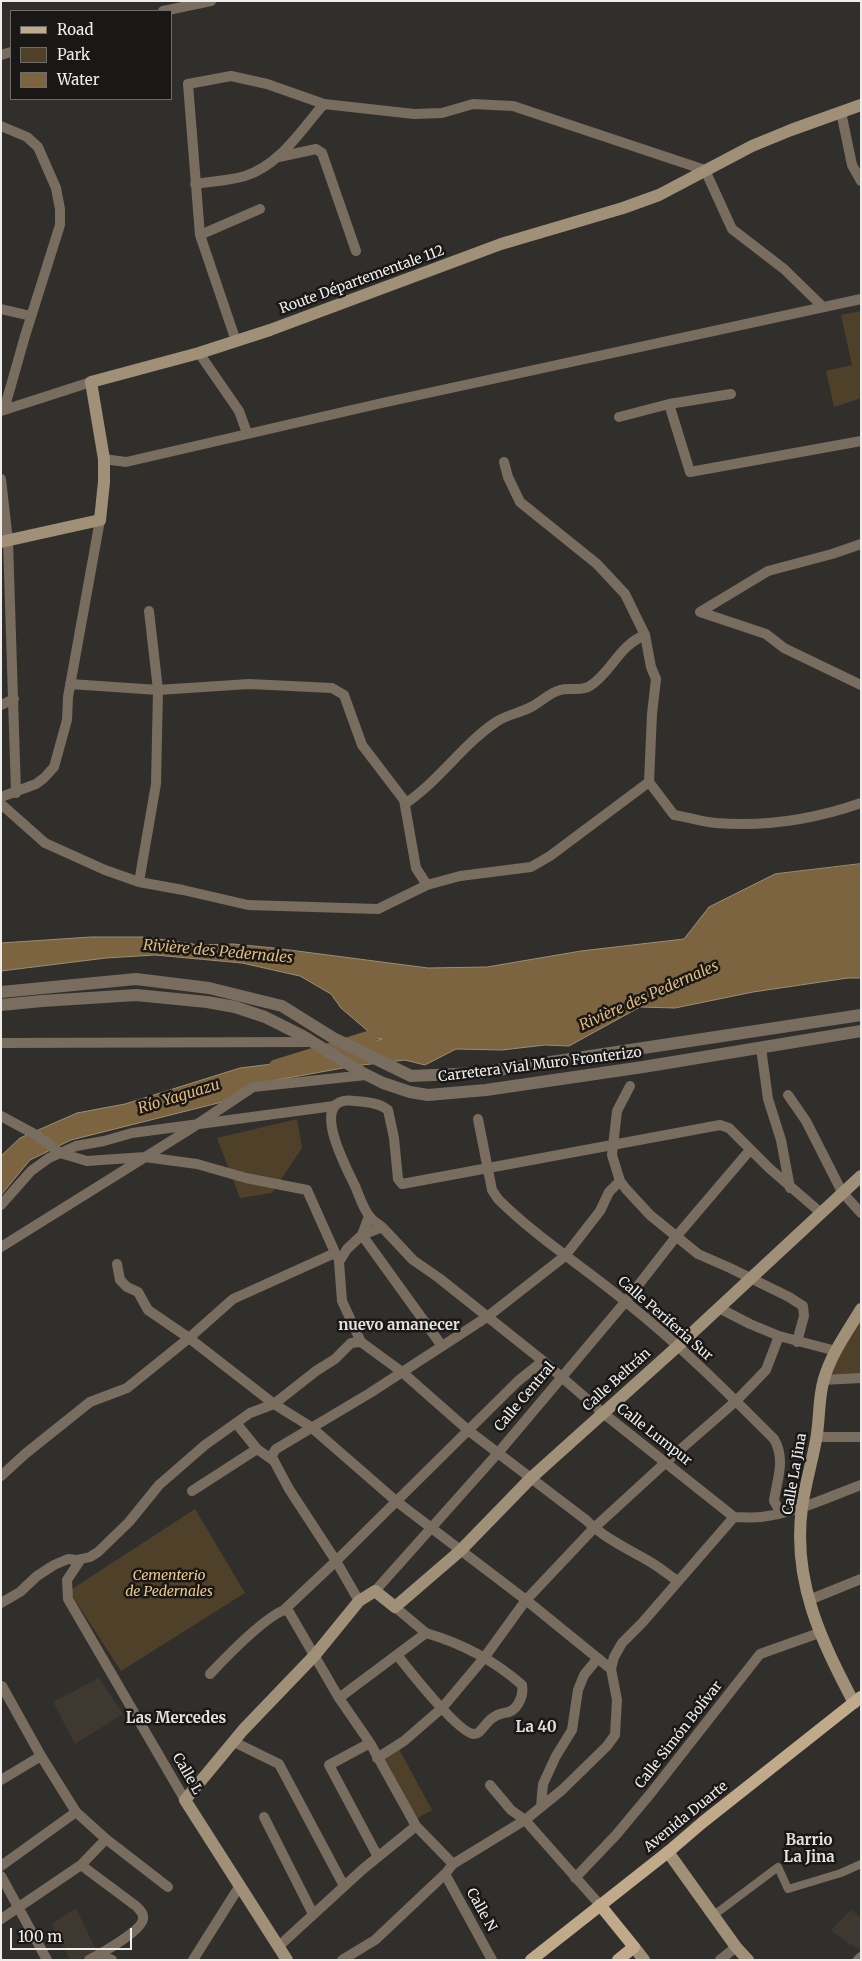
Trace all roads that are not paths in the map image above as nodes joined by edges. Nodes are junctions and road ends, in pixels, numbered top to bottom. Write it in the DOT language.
graph roads {
  1 [pos="210,1"];
  2 [pos="169,10"];
  3 [pos="324,104"];
  4 [pos="861,105"];
  5 [pos="841,112"];
  6 [pos="1,126"];
  7 [pos="279,156"];
  8 [pos="705,170"];
  9 [pos="861,181"];
  10 [pos="195,184"];
  11 [pos="260,209"];
  12 [pos="200,235"];
  13 [pos="356,251"];
  14 [pos="861,299"];
  15 [pos="823,308"];
  16 [pos="1,309"];
  17 [pos="31,316"];
  18 [pos="236,341"];
  19 [pos="199,353"];
  20 [pos="91,382"];
  21 [pos="731,394"];
  22 [pos="669,404"];
  23 [pos="2,410"];
  24 [pos="619,416"];
  25 [pos="248,434"];
  26 [pos="861,440"];
  27 [pos="104,459"];
  28 [pos="504,462"];
  29 [pos="1,479"];
  30 [pos="100,520"];
  31 [pos="4,542"];
  32 [pos="861,544"];
  33 [pos="149,611"];
  34 [pos="645,635"];
  35 [pos="70,684"];
  36 [pos="861,685"];
  37 [pos="158,690"];
  38 [pos="14,699"];
  39 [pos="1,705"];
  40 [pos="650,782"];
  41 [pos="16,793"];
  42 [pos="1,797"];
  43 [pos="406,803"];
  44 [pos="861,803"];
  45 [pos="1,804"];
  46 [pos="139,882"];
  47 [pos="427,886"];
  48 [pos="1,992"];
  49 [pos="1,1005"];
  50 [pos="861,1015"];
  51 [pos="861,1031"];
  52 [pos="311,1042"];
  53 [pos="1,1043"];
  54 [pos="762,1048"];
  55 [pos="366,1075"];
  56 [pos="630,1086"];
  57 [pos="788,1095"];
  58 [pos="334,1106"];
  59 [pos="1,1116"];
  60 [pos="478,1119"];
  61 [pos="614,1144"];
  62 [pos="750,1150"];
  63 [pos="60,1153"];
  64 [pos="145,1157"];
  65 [pos="487,1167"];
  66 [pos="861,1176"];
  67 [pos="620,1181"];
  68 [pos="790,1188"];
  69 [pos="842,1192"];
  70 [pos="1,1205"];
  71 [pos="821,1213"];
  72 [pos="861,1213"];
  73 [pos="369,1216"];
  74 [pos="382,1227"];
  75 [pos="362,1235"];
  76 [pos="675,1238"];
  77 [pos="1,1246"];
  78 [pos="334,1252"];
  79 [pos="565,1256"];
  80 [pos="339,1262"];
  81 [pos="117,1264"];
  82 [pos="751,1279"];
  83 [pos="626,1301"];
  84 [pos="720,1308"];
  85 [pos="859,1316"];
  86 [pos="487,1317"];
  87 [pos="779,1336"];
  88 [pos="189,1338"];
  89 [pos="361,1342"];
  90 [pos="797,1342"];
  91 [pos="442,1346"];
  92 [pos="678,1346"];
  93 [pos="836,1351"];
  94 [pos="543,1361"];
  95 [pos="402,1372"];
  96 [pos="562,1377"];
  97 [pos="861,1378"];
  98 [pos="824,1380"];
  99 [pos="736,1402"];
  100 [pos="274,1404"];
  101 [pos="603,1413"];
  102 [pos="236,1423"];
  103 [pos="311,1427"];
  104 [pos="469,1431"];
  105 [pos="817,1437"];
  106 [pos="861,1437"];
  107 [pos="258,1450"];
  108 [pos="498,1453"];
  109 [pos="274,1461"];
  110 [pos="666,1462"];
  111 [pos="1,1476"];
  112 [pos="531,1478"];
  113 [pos="861,1485"];
  114 [pos="192,1491"];
  115 [pos="396,1501"];
  116 [pos="802,1508"];
  117 [pos="781,1513"];
  118 [pos="734,1518"];
  119 [pos="432,1528"];
  120 [pos="594,1528"];
  121 [pos="460,1551"];
  122 [pos="81,1559"];
  123 [pos="336,1561"];
  124 [pos="861,1579"];
  125 [pos="678,1581"];
  126 [pos="375,1591"];
  127 [pos="526,1600"];
  128 [pos="809,1600"];
  129 [pos="359,1601"];
  130 [pos="1,1603"];
  131 [pos="395,1607"];
  132 [pos="284,1610"];
  133 [pos="426,1633"];
  134 [pos="819,1633"];
  135 [pos="315,1655"];
  136 [pos="397,1655"];
  137 [pos="484,1658"];
  138 [pos="598,1658"];
  139 [pos="611,1669"];
  140 [pos="210,1674"];
  141 [pos="2,1685"];
  142 [pos="340,1698"];
  143 [pos="857,1700"];
  144 [pos="442,1708"];
  145 [pos="234,1742"];
  146 [pos="370,1743"];
  147 [pos="41,1756"];
  148 [pos="377,1758"];
  149 [pos="1,1780"];
  150 [pos="490,1784"];
  151 [pos="185,1800"];
  152 [pos="541,1807"];
  153 [pos="76,1812"];
  154 [pos="264,1818"];
  155 [pos="525,1820"];
  156 [pos="416,1826"];
  157 [pos="106,1838"];
  158 [pos="668,1852"];
  159 [pos="378,1857"];
  160 [pos="453,1864"];
  161 [pos="861,1864"];
  162 [pos="81,1865"];
  163 [pos="1,1866"];
  164 [pos="445,1874"];
  165 [pos="1,1876"];
  166 [pos="575,1878"];
  167 [pos="239,1886"];
  168 [pos="344,1886"];
  169 [pos="168,1887"];
  170 [pos="600,1906"];
  171 [pos="18,1908"];
  172 [pos="313,1914"];
  173 [pos="714,1915"];
  174 [pos="1,1919"];
  175 [pos="279,1946"];
  176 [pos="634,1947"];
  177 [pos="736,1947"];
  178 [pos="94,1957"];
  179 [pos="861,1957"];
  180 [pos="46,1960"];
  181 [pos="112,1960"];
  182 [pos="193,1960"];
  183 [pos="287,1960"];
  184 [pos="342,1960"];
  185 [pos="492,1960"];
  186 [pos="530,1960"];
  187 [pos="618,1960"];
  188 [pos="644,1960"];
  189 [pos="720,1960"];
  190 [pos="748,1960"];
  191 [pos="858,1960"];
  1 -- 2 [label="street"];
  3 -- 7 [label="street"];
  3 -- 8 [label="street"];
  3 -- 10 [label="street"];
  4 -- 5 [label="main road, Route Départementale 112"];
  5 -- 8 [label="main road, Route Départementale 112"];
  5 -- 9 [label="street"];
  6 -- 17 [label="street"];
  7 -- 10 [label="street"];
  7 -- 13 [label="street"];
  8 -- 15 [label="street"];
  8 -- 18 [label="main road, Route Départementale 112"];
  10 -- 12 [label="street"];
  11 -- 12 [label="street"];
  12 -- 18 [label="street"];
  14 -- 15 [label="street"];
  15 -- 25 [label="street"];
  16 -- 17 [label="street"];
  17 -- 23 [label="street"];
  18 -- 19 [label="main road, Route Départementale 112"];
  19 -- 20 [label="main road, Route Départementale 112"];
  19 -- 25 [label="street"];
  20 -- 23 [label="street"];
  20 -- 27 [label="main road"];
  21 -- 22 [label="street"];
  22 -- 24 [label="street"];
  22 -- 26 [label="street"];
  25 -- 27 [label="street"];
  27 -- 30 [label="main road"];
  28 -- 34 [label="street"];
  29 -- 31 [label="street"];
  30 -- 31 [label="main road"];
  30 -- 35 [label="street"];
  31 -- 38 [label="street"];
  32 -- 36 [label="street"];
  33 -- 37 [label="street"];
  34 -- 40 [label="street"];
  34 -- 43 [label="street"];
  35 -- 37 [label="street"];
  35 -- 41 [label="street"];
  37 -- 43 [label="street"];
  37 -- 46 [label="street"];
  38 -- 39 [label="street"];
  38 -- 41 [label="street"];
  40 -- 44 [label="street"];
  40 -- 47 [label="street"];
  41 -- 42 [label="street"];
  43 -- 47 [label="street"];
  45 -- 46 [label="street"];
  46 -- 47 [label="street"];
  48 -- 50 [label="street, Carretera Vial Muro Fronterizo"];
  49 -- 52 [label="street, Carretera Vial Muro Fronterizo"];
  51 -- 54 [label="street, Carretera Vial Muro Fronterizo"];
  52 -- 53 [label="street"];
  52 -- 55 [label="street, Carretera Vial Muro Fronterizo"];
  54 -- 55 [label="street, Carretera Vial Muro Fronterizo"];
  54 -- 68 [label="street"];
  55 -- 64 [label="street"];
  56 -- 61 [label="street"];
  57 -- 69 [label="street"];
  58 -- 63 [label="street"];
  58 -- 65 [label="street"];
  58 -- 73 [label="street"];
  59 -- 63 [label="street"];
  60 -- 65 [label="street, Calle Periferia Sur"];
  61 -- 62 [label="street"];
  61 -- 65 [label="street"];
  61 -- 67 [label="street"];
  62 -- 68 [label="street"];
  62 -- 76 [label="street, Calle Central"];
  63 -- 64 [label="street"];
  63 -- 70 [label="street"];
  64 -- 77 [label="street"];
  64 -- 78 [label="street"];
  65 -- 79 [label="street, Calle Periferia Sur"];
  66 -- 69 [label="main road, Calle Beltrán"];
  67 -- 76 [label="street"];
  67 -- 79 [label="street"];
  68 -- 71 [label="street"];
  69 -- 71 [label="main road, Calle Beltrán"];
  69 -- 72 [label="street"];
  71 -- 82 [label="main road, Calle Beltrán"];
  73 -- 74 [label="street, Calle Lumpur"];
  73 -- 75 [label="street"];
  74 -- 75 [label="street"];
  74 -- 86 [label="street, Calle Lumpur"];
  75 -- 80 [label="street"];
  75 -- 91 [label="street"];
  76 -- 82 [label="street"];
  76 -- 83 [label="street, Calle Central"];
  78 -- 80 [label="street"];
  78 -- 88 [label="street"];
  79 -- 83 [label="street, Calle Periferia Sur"];
  79 -- 86 [label="street"];
  80 -- 89 [label="street"];
  81 -- 88 [label="street"];
  82 -- 84 [label="main road, Calle Beltrán"];
  82 -- 90 [label="street"];
  83 -- 92 [label="street, Calle Periferia Sur"];
  83 -- 96 [label="street, Calle Central"];
  84 -- 87 [label="street"];
  84 -- 92 [label="main road, Calle Beltrán"];
  85 -- 93 [label="main road, Calle La Jina"];
  86 -- 91 [label="street"];
  86 -- 94 [label="street, Calle Lumpur"];
  87 -- 90 [label="street"];
  87 -- 99 [label="street"];
  88 -- 100 [label="street"];
  88 -- 111 [label="street"];
  89 -- 95 [label="street"];
  89 -- 100 [label="street"];
  90 -- 93 [label="street"];
  91 -- 95 [label="street"];
  92 -- 99 [label="street, Calle Periferia Sur"];
  92 -- 101 [label="main road, Calle Beltrán"];
  93 -- 98 [label="main road, Calle La Jina"];
  94 -- 96 [label="street, Calle Lumpur"];
  94 -- 104 [label="street"];
  95 -- 103 [label="street"];
  95 -- 104 [label="street"];
  96 -- 101 [label="street, Calle Lumpur"];
  96 -- 108 [label="street, Calle Central"];
  97 -- 98 [label="street"];
  98 -- 105 [label="main road, Calle La Jina"];
  99 -- 110 [label="street"];
  99 -- 117 [label="street, Calle Periferia Sur"];
  100 -- 102 [label="street"];
  100 -- 103 [label="street"];
  101 -- 110 [label="street, Calle Lumpur"];
  101 -- 112 [label="main road, Calle Beltrán"];
  102 -- 107 [label="street"];
  102 -- 122 [label="street"];
  103 -- 109 [label="street"];
  103 -- 115 [label="street"];
  104 -- 108 [label="street"];
  104 -- 115 [label="street"];
  105 -- 106 [label="street"];
  105 -- 116 [label="main road, Calle La Jina"];
  107 -- 109 [label="street"];
  107 -- 114 [label="street"];
  108 -- 112 [label="street"];
  108 -- 119 [label="street, Calle Central"];
  109 -- 123 [label="street"];
  110 -- 118 [label="street, Calle Lumpur"];
  110 -- 120 [label="street"];
  112 -- 120 [label="street"];
  112 -- 121 [label="main road, Calle Beltrán"];
  113 -- 116 [label="street"];
  115 -- 119 [label="street"];
  115 -- 123 [label="street"];
  116 -- 117 [label="street"];
  116 -- 128 [label="main road, Calle La Jina"];
  117 -- 118 [label="street"];
  118 -- 125 [label="street"];
  119 -- 121 [label="street"];
  119 -- 126 [label="street, Calle Central"];
  120 -- 125 [label="street"];
  120 -- 127 [label="street"];
  121 -- 127 [label="street"];
  121 -- 131 [label="main road, Calle Beltrán"];
  122 -- 130 [label="street"];
  122 -- 151 [label="street, Calle L"];
  123 -- 129 [label="street"];
  123 -- 132 [label="street"];
  124 -- 128 [label="street"];
  125 -- 139 [label="street"];
  126 -- 129 [label="main road, Calle Central"];
  126 -- 131 [label="main road"];
  127 -- 137 [label="street"];
  127 -- 138 [label="street"];
  128 -- 134 [label="main road, Calle La Jina"];
  129 -- 135 [label="main road, Calle Central"];
  131 -- 133 [label="street"];
  132 -- 135 [label="street"];
  132 -- 140 [label="street"];
  133 -- 136 [label="street"];
  133 -- 137 [label="street"];
  134 -- 143 [label="main road, Calle La Jina"];
  134 -- 166 [label="street, Calle Simón Bolívar"];
  135 -- 142 [label="street"];
  135 -- 145 [label="main road, Calle Central"];
  136 -- 142 [label="street"];
  136 -- 144 [label="street"];
  137 -- 144 [label="street"];
  137 -- 144 [label="street"];
  138 -- 139 [label="street"];
  138 -- 152 [label="street"];
  139 -- 152 [label="street"];
  141 -- 147 [label="street"];
  142 -- 146 [label="street"];
  143 -- 158 [label="main road, Avenida Duarte"];
  144 -- 148 [label="street"];
  145 -- 151 [label="main road, Calle Central"];
  145 -- 168 [label="street"];
  146 -- 148 [label="street"];
  146 -- 159 [label="street"];
  147 -- 149 [label="street"];
  147 -- 153 [label="street"];
  148 -- 156 [label="street"];
  150 -- 155 [label="street"];
  151 -- 167 [label="main road, Calle L"];
  152 -- 155 [label="street"];
  153 -- 157 [label="street"];
  153 -- 163 [label="street"];
  154 -- 172 [label="street"];
  155 -- 160 [label="street"];
  155 -- 166 [label="street"];
  156 -- 159 [label="street"];
  156 -- 160 [label="street"];
  157 -- 162 [label="street"];
  157 -- 169 [label="street"];
  158 -- 170 [label="main road, Avenida Duarte"];
  158 -- 173 [label="main road"];
  159 -- 168 [label="street"];
  160 -- 164 [label="street"];
  161 -- 173 [label="street"];
  162 -- 171 [label="street"];
  162 -- 178 [label="street"];
  164 -- 184 [label="street"];
  164 -- 185 [label="street, Calle N"];
  165 -- 171 [label="street"];
  166 -- 170 [label="street"];
  167 -- 175 [label="main road, Calle L"];
  167 -- 182 [label="street"];
  168 -- 172 [label="street"];
  170 -- 176 [label="main road"];
  170 -- 186 [label="main road, Avenida Duarte"];
  171 -- 174 [label="street"];
  171 -- 180 [label="street"];
  172 -- 175 [label="street"];
  173 -- 177 [label="main road"];
  175 -- 183 [label="main road, Calle L"];
  176 -- 187 [label="main road"];
  176 -- 188 [label="main road"];
  177 -- 189 [label="street"];
  177 -- 190 [label="main road"];
  178 -- 181 [label="street"];
  179 -- 191 [label="street"];
}
